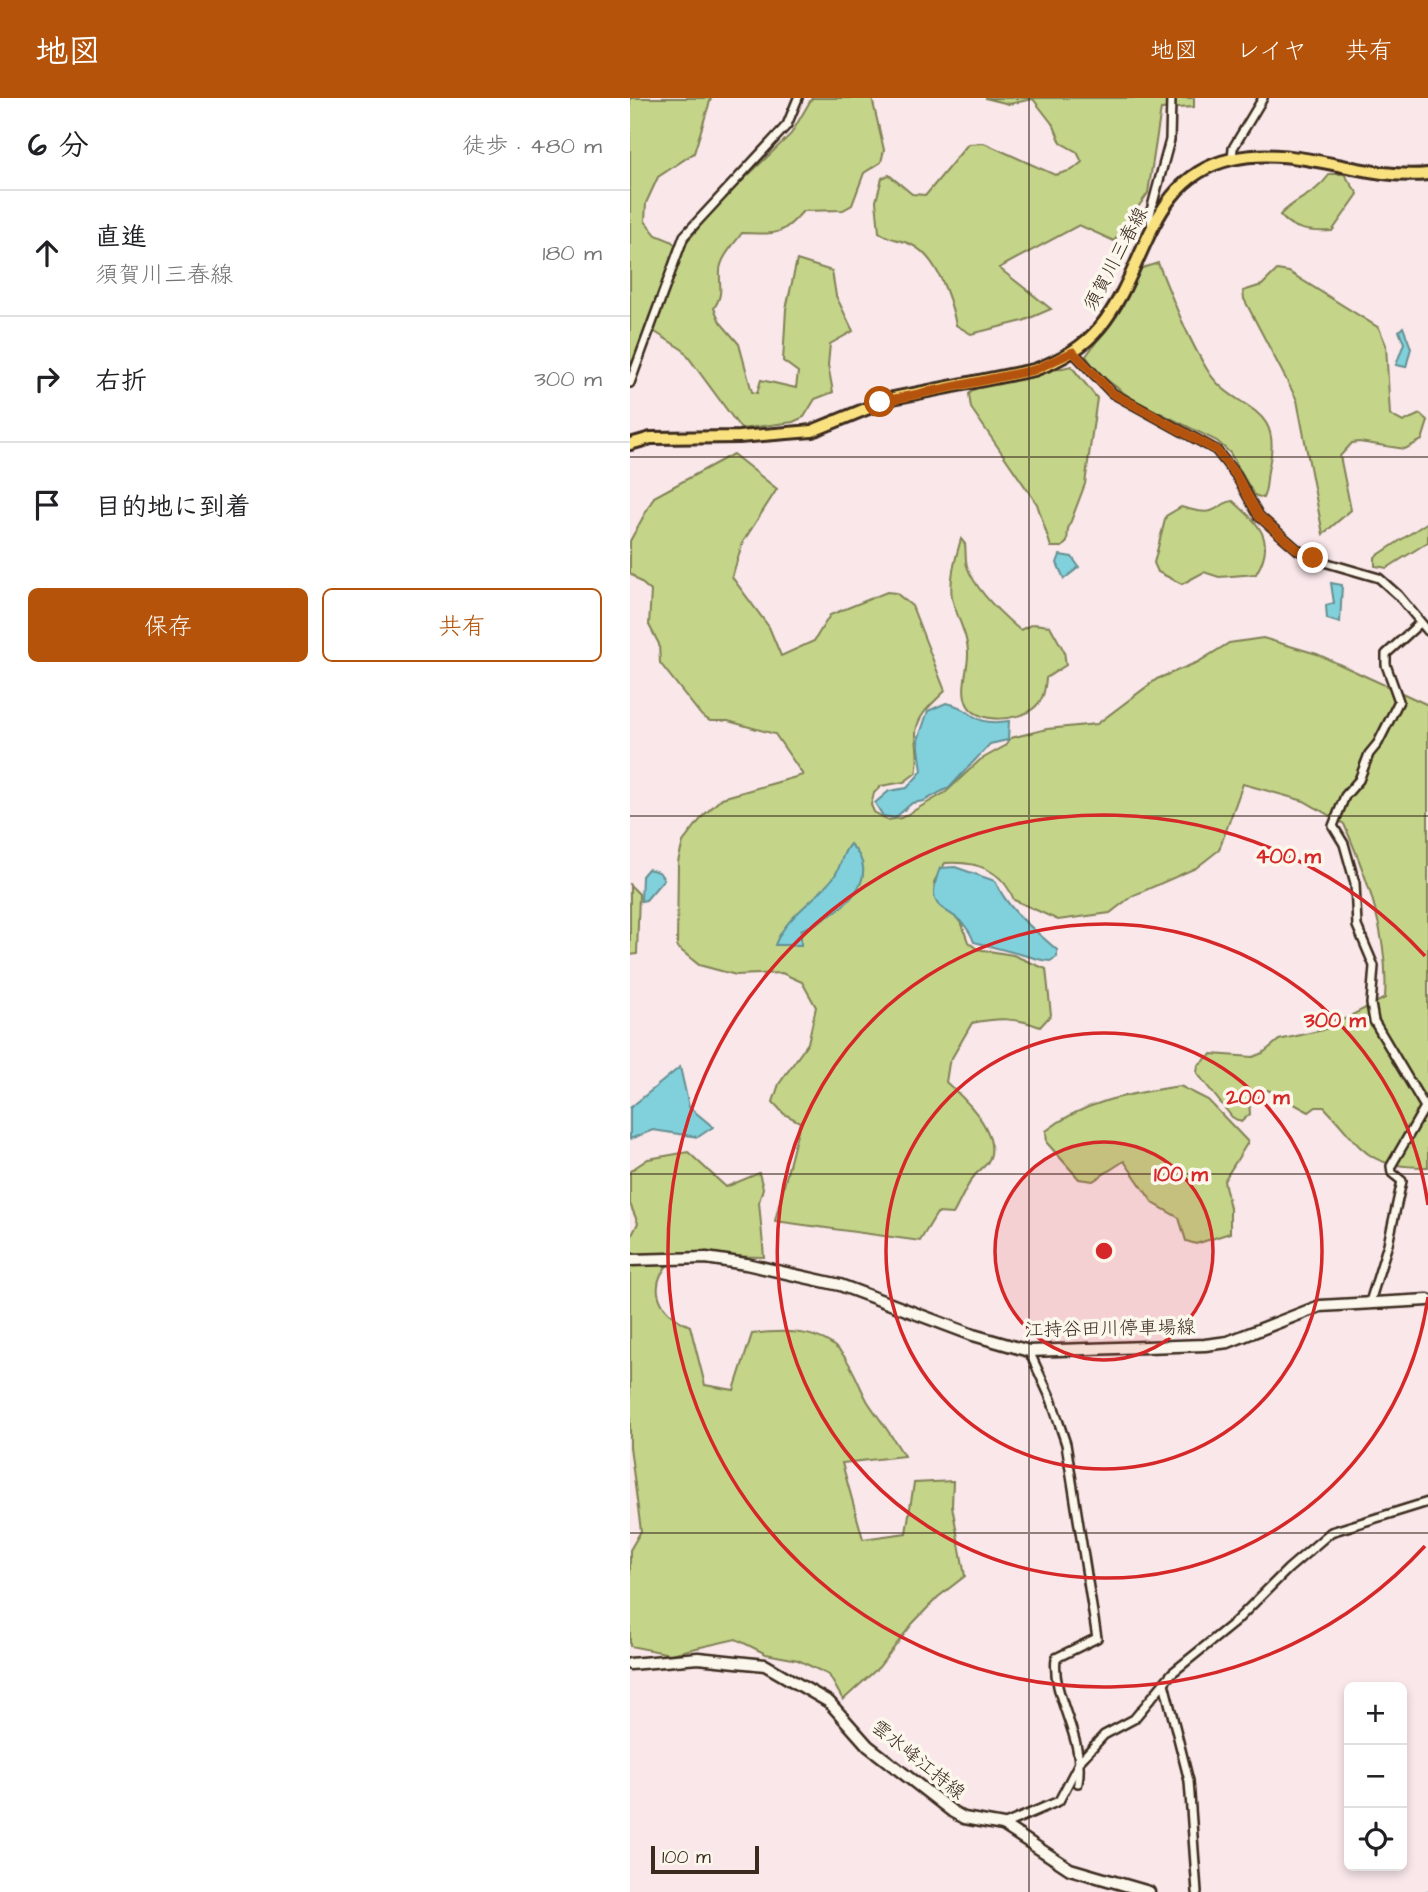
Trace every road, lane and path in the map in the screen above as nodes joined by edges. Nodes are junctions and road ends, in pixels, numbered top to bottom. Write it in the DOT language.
graph roads {
  1 [pos="798,98"];
  2 [pos="1171,98"];
  3 [pos="1263,98"];
  4 [pos="1232,159"];
  5 [pos="1428,174"];
  6 [pos="1152,229"];
  7 [pos="1073,352"];
  8 [pos="630,383"];
  9 [pos="630,444"];
  10 [pos="1420,624"];
  11 [pos="1428,631"];
  12 [pos="630,1260"];
  13 [pos="1428,1300"];
  14 [pos="1370,1302"];
  15 [pos="1029,1351"];
  16 [pos="1428,1502"];
  17 [pos="630,1664"];
  18 [pos="1164,1684"];
  19 [pos="1080,1761"];
  20 [pos="1078,1783"];
  21 [pos="1003,1825"];
  22 [pos="1149,1892"];
  23 [pos="1197,1892"];
  1 -- 8 [label="street"];
  2 -- 6 [label="street"];
  3 -- 4 [label="street"];
  4 -- 5 [label="main road, 須賀川三春線"];
  4 -- 6 [label="main road, 須賀川三春線"];
  6 -- 7 [label="main road, 須賀川三春線"];
  7 -- 9 [label="main road, 須賀川三春線"];
  7 -- 10 [label="street"];
  10 -- 11 [label="street"];
  10 -- 14 [label="street"];
  12 -- 15 [label="main road, 江持谷田川停車場線"];
  13 -- 14 [label="main road, 江持谷田川停車場線"];
  14 -- 15 [label="main road, 江持谷田川停車場線"];
  15 -- 19 [label="street"];
  16 -- 18 [label="street"];
  17 -- 21 [label="main road, 雲水峰江持線"];
  18 -- 19 [label="street"];
  18 -- 23 [label="street"];
  19 -- 20 [label="street"];
  19 -- 21 [label="street"];
  21 -- 22 [label="main road, 雲水峰江持線"];
}
